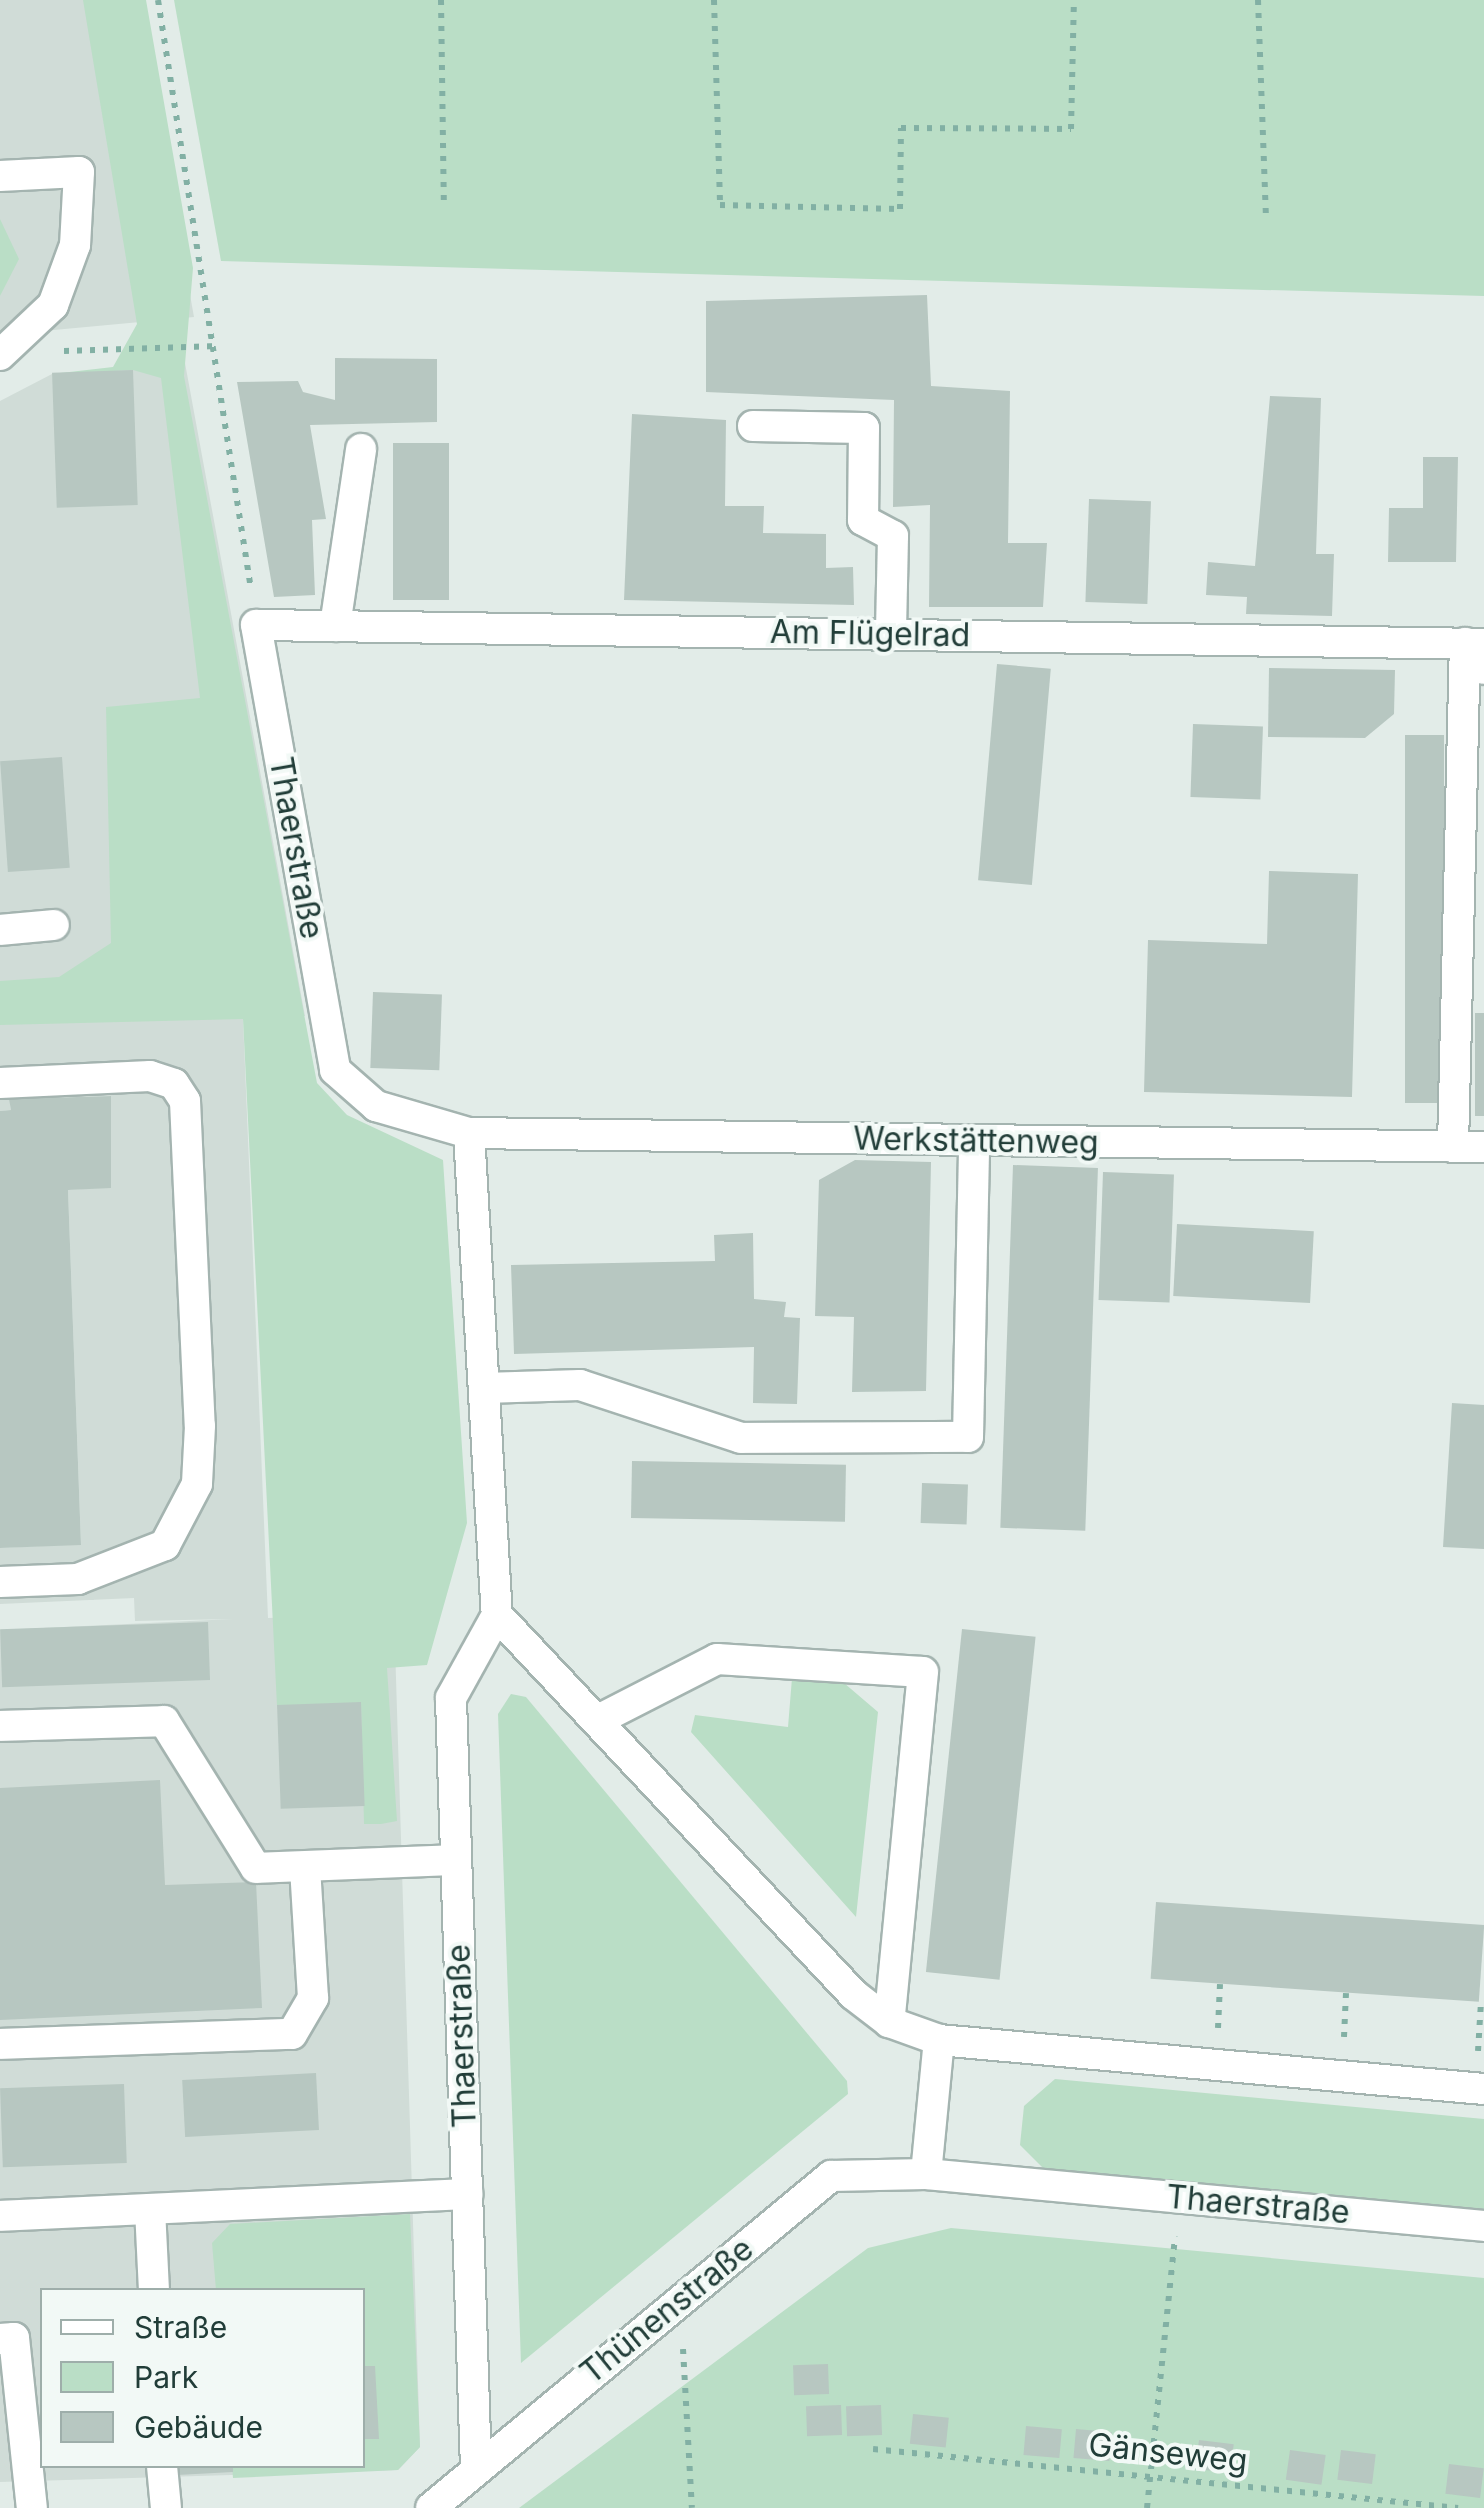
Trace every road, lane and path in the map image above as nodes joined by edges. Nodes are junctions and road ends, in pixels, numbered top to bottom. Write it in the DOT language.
graph roads {
  1 [pos="158,0"];
  2 [pos="440,0"];
  3 [pos="714,0"];
  4 [pos="1074,0"];
  5 [pos="1258,0"];
  6 [pos="0,176"];
  7 [pos="444,206"];
  8 [pos="1266,220"];
  9 [pos="218,346"];
  10 [pos="2,354"];
  11 [pos="753,426"];
  12 [pos="361,450"];
  13 [pos="256,625"];
  14 [pos="335,626"];
  15 [pos="890,634"];
  16 [pos="1474,644"];
  17 [pos="1484,669"];
  18 [pos="54,925"];
  19 [pos="0,930"];
  20 [pos="0,1082"];
  21 [pos="469,1134"];
  22 [pos="974,1140"];
  23 [pos="1453,1147"];
  24 [pos="1484,1147"];
  25 [pos="484,1388"];
  26 [pos="0,1582"];
  27 [pos="497,1615"];
  28 [pos="598,1720"];
  29 [pos="0,1726"];
  30 [pos="456,1860"];
  31 [pos="304,1867"];
  32 [pos="1220,1984"];
  33 [pos="1346,1994"];
  34 [pos="1481,2002"];
  35 [pos="889,2022"];
  36 [pos="939,2040"];
  37 [pos="0,2044"];
  38 [pos="1218,2045"];
  39 [pos="1343,2054"];
  40 [pos="1480,2077"];
  41 [pos="926,2174"];
  42 [pos="467,2194"];
  43 [pos="1179,2197"];
  44 [pos="150,2209"];
  45 [pos="0,2216"];
  46 [pos="1484,2226"];
  47 [pos="154,2288"];
  48 [pos="678,2302"];
  49 [pos="0,2339"];
  50 [pos="873,2450"];
  51 [pos="162,2468"];
  52 [pos="476,2469"];
  53 [pos="1151,2476"];
  54 [pos="32,2508"];
  55 [pos="166,2508"];
  56 [pos="430,2508"];
  57 [pos="692,2508"];
  58 [pos="1148,2508"];
  59 [pos="1458,2508"];
  1 -- 9 [label="path"];
  2 -- 7 [label="path"];
  3 -- 4 [label="path"];
  5 -- 8 [label="path"];
  6 -- 10 [label="street"];
  9 -- 10 [label="path"];
  9 -- 13 [label="path"];
  11 -- 15 [label="street"];
  12 -- 14 [label="street"];
  13 -- 14 [label="street, Am Flügelrad"];
  13 -- 21 [label="street, Thaerstraße"];
  14 -- 15 [label="street, Am Flügelrad"];
  15 -- 16 [label="street, Am Flügelrad"];
  16 -- 17 [label="street"];
  16 -- 23 [label="street"];
  18 -- 19 [label="street"];
  20 -- 26 [label="street"];
  21 -- 22 [label="street, Werkstättenweg"];
  21 -- 25 [label="street"];
  22 -- 23 [label="street, Werkstättenweg"];
  22 -- 25 [label="street"];
  23 -- 24 [label="street, Werkstättenweg"];
  25 -- 27 [label="street"];
  27 -- 28 [label="street"];
  27 -- 30 [label="street, Thaerstraße"];
  28 -- 35 [label="street"];
  28 -- 35 [label="street"];
  29 -- 31 [label="street"];
  30 -- 31 [label="street"];
  30 -- 42 [label="street, Thaerstraße"];
  31 -- 37 [label="street"];
  32 -- 38 [label="path"];
  33 -- 39 [label="path"];
  34 -- 40 [label="path"];
  35 -- 36 [label="street"];
  36 -- 40 [label="street"];
  36 -- 41 [label="street"];
  41 -- 43 [label="street, Thaerstraße"];
  41 -- 48 [label="street, Thünenstraße"];
  42 -- 44 [label="street"];
  42 -- 52 [label="street, Thaerstraße"];
  43 -- 46 [label="street, Thaerstraße"];
  43 -- 53 [label="path"];
  44 -- 45 [label="street"];
  44 -- 47 [label="street"];
  48 -- 52 [label="street, Thünenstraße"];
  48 -- 57 [label="path"];
  49 -- 54 [label="street"];
  50 -- 53 [label="path, Gänseweg"];
  51 -- 55 [label="street"];
  52 -- 56 [label="street, Thünenstraße"];
  53 -- 58 [label="path"];
  53 -- 59 [label="path, Gänseweg"];
}
